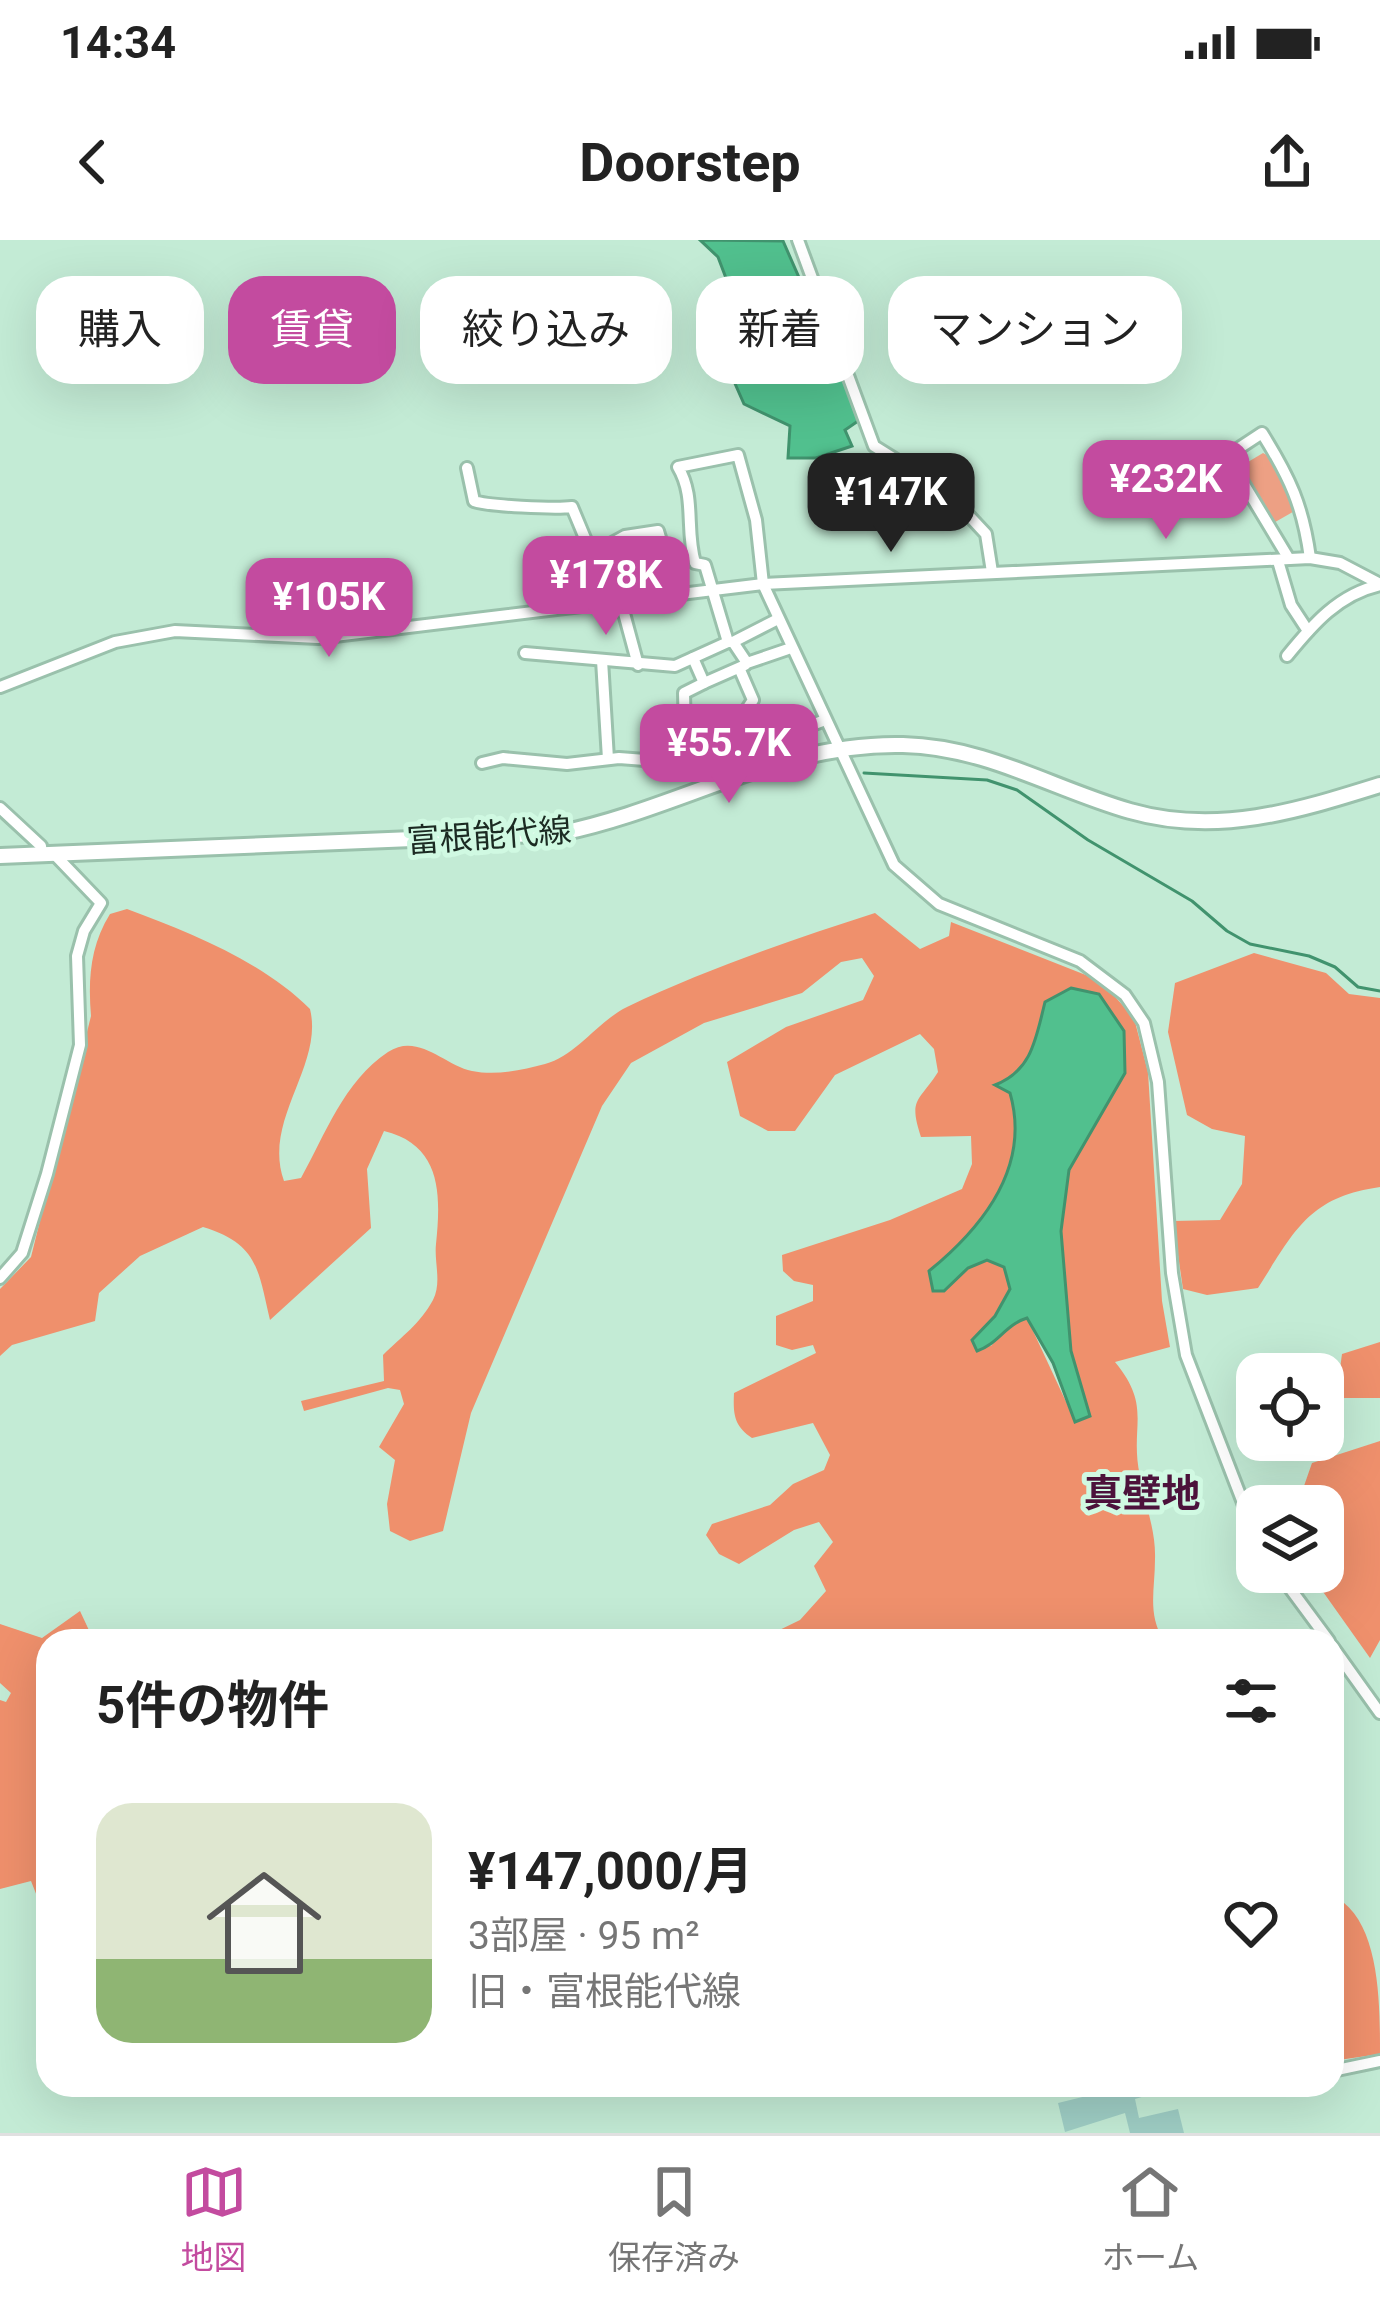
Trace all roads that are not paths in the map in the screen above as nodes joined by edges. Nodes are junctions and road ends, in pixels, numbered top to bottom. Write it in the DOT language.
graph roads {
  1 [pos="798,240"];
  2 [pos="467,468"];
  3 [pos="688,525"];
  4 [pos="658,531"];
  5 [pos="594,553"];
  6 [pos="1310,558"];
  7 [pos="1284,560"];
  8 [pos="992,572"];
  9 [pos="763,584"];
  10 [pos="1380,584"];
  11 [pos="711,592"];
  12 [pos="677,595"];
  13 [pos="623,600"];
  14 [pos="778,619"];
  15 [pos="1308,631"];
  16 [pos="730,642"];
  17 [pos="791,648"];
  18 [pos="525,653"];
  19 [pos="1287,656"];
  20 [pos="693,658"];
  21 [pos="602,660"];
  22 [pos="638,665"];
  23 [pos="744,667"];
  24 [pos="704,682"];
  25 [pos="0,687"];
  26 [pos="825,720"];
  27 [pos="761,742"];
  28 [pos="836,748"];
  29 [pos="744,751"];
  30 [pos="608,758"];
  31 [pos="482,763"];
  32 [pos="753,769"];
  33 [pos="676,771"];
  34 [pos="1380,785"];
  35 [pos="0,808"];
  36 [pos="49,855"];
  37 [pos="0,856"];
  38 [pos="0,1278"];
  39 [pos="1236,1485"];
  40 [pos="1293,1593"];
  41 [pos="1320,1629"];
  42 [pos="1344,1663"];
  43 [pos="1380,1713"];
  44 [pos="1380,2061"];
  45 [pos="1344,2068"];
  1 -- 8 [label="street"];
  2 -- 5 [label="street"];
  3 -- 4 [label="street"];
  3 -- 9 [label="street"];
  3 -- 11 [label="street"];
  4 -- 5 [label="street"];
  4 -- 12 [label="street"];
  5 -- 13 [label="street"];
  6 -- 7 [label="street"];
  6 -- 7 [label="street"];
  6 -- 10 [label="street"];
  7 -- 8 [label="street"];
  7 -- 15 [label="street"];
  8 -- 9 [label="street"];
  9 -- 11 [label="street"];
  9 -- 14 [label="street"];
  10 -- 15 [label="street"];
  11 -- 12 [label="street"];
  11 -- 16 [label="street"];
  12 -- 13 [label="street"];
  13 -- 22 [label="street"];
  13 -- 25 [label="street"];
  14 -- 16 [label="street"];
  14 -- 17 [label="street"];
  15 -- 19 [label="street"];
  16 -- 20 [label="street"];
  16 -- 23 [label="street"];
  17 -- 23 [label="street"];
  17 -- 26 [label="street"];
  18 -- 21 [label="street"];
  20 -- 22 [label="street"];
  20 -- 24 [label="street"];
  21 -- 22 [label="street"];
  21 -- 30 [label="street"];
  23 -- 24 [label="street"];
  23 -- 27 [label="street"];
  24 -- 33 [label="street"];
  26 -- 27 [label="street"];
  26 -- 28 [label="street"];
  27 -- 29 [label="street"];
  28 -- 32 [label="main road, 富根能代線"];
  28 -- 34 [label="main road, 富根能代線"];
  28 -- 39 [label="street"];
  29 -- 32 [label="street"];
  29 -- 33 [label="street"];
  30 -- 31 [label="street"];
  30 -- 33 [label="street"];
  32 -- 36 [label="main road, 富根能代線"];
  35 -- 36 [label="street"];
  36 -- 37 [label="main road, 富根能代線"];
  36 -- 38 [label="street"];
  40 -- 41 [label="street"];
  42 -- 43 [label="street"];
  44 -- 45 [label="street"];
}
